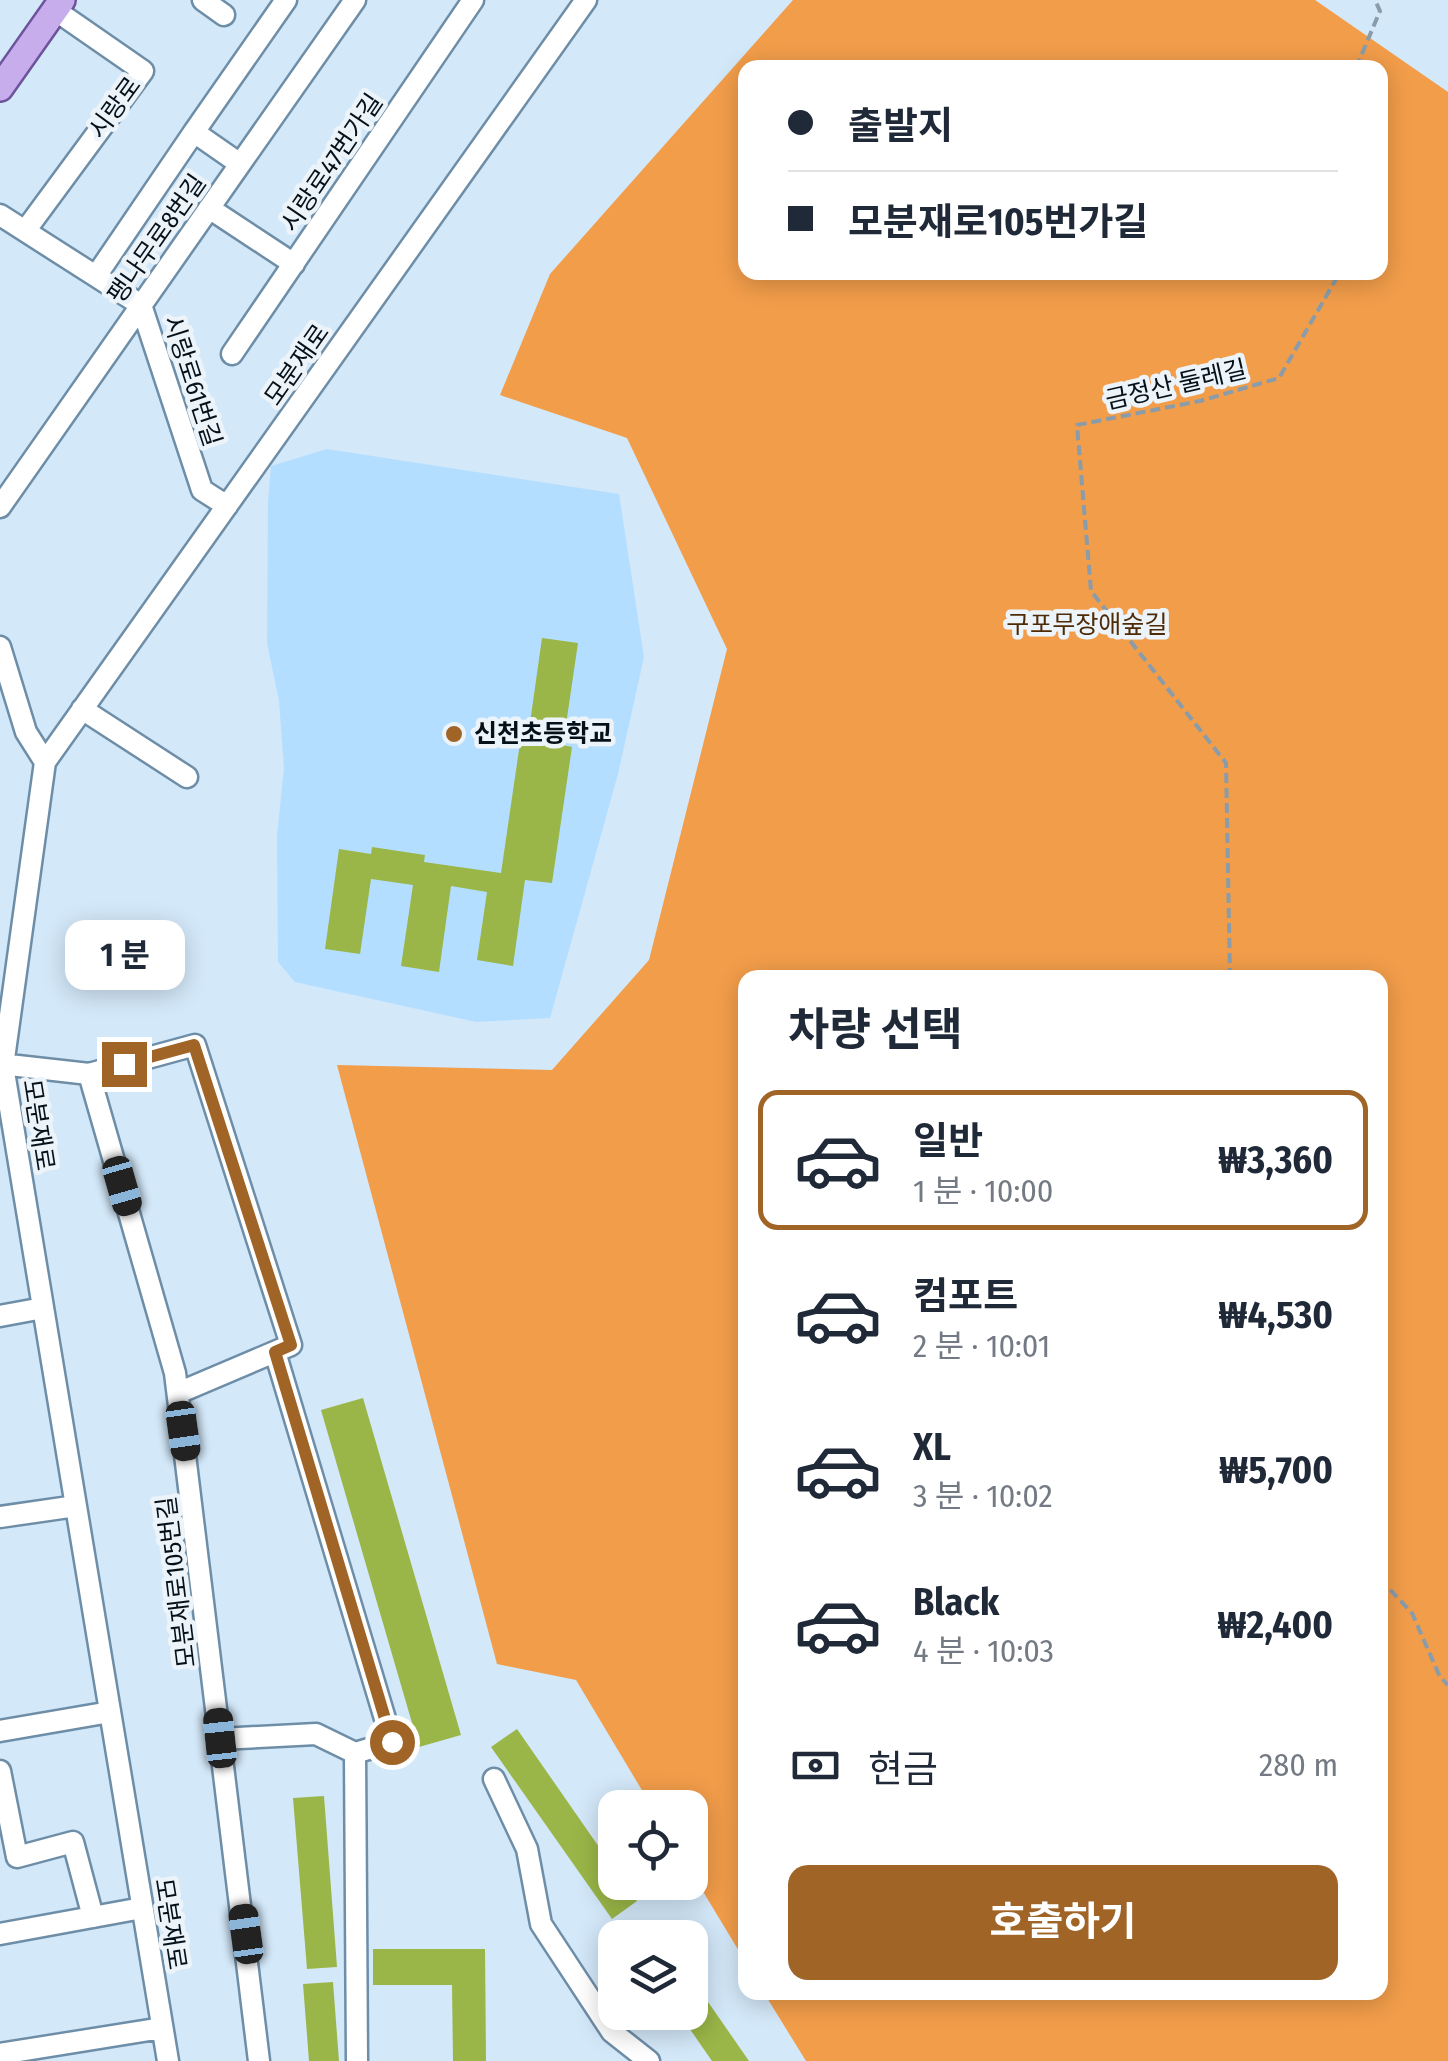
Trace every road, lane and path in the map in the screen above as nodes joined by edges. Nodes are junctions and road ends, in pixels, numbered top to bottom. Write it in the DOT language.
graph roads {
  1 [pos="203,0"];
  2 [pos="286,0"];
  3 [pos="355,0"];
  4 [pos="472,0"];
  5 [pos="586,0"];
  6 [pos="1374,0"];
  7 [pos="59,5"];
  8 [pos="224,15"];
  9 [pos="1359,60"];
  10 [pos="0,88"];
  11 [pos="194,132"];
  12 [pos="240,164"];
  13 [pos="209,208"];
  14 [pos="0,215"];
  15 [pos="25,231"];
  16 [pos="294,264"];
  17 [pos="96,276"];
  18 [pos="1335,280"];
  19 [pos="141,305"];
  20 [pos="232,354"];
  21 [pos="227,506"];
  22 [pos="0,507"];
  23 [pos="0,647"];
  24 [pos="82,709"];
  25 [pos="45,762"];
  26 [pos="187,777"];
  27 [pos="1230,970"];
  28 [pos="2,1065"];
  29 [pos="89,1074"];
  30 [pos="6,1116"];
  31 [pos="43,1308"];
  32 [pos="0,1316"];
  33 [pos="275,1352"];
  34 [pos="178,1393"];
  35 [pos="76,1506"];
  36 [pos="0,1518"];
  37 [pos="1388,1588"];
  38 [pos="1448,1685"];
  39 [pos="110,1712"];
  40 [pos="0,1731"];
  41 [pos="220,1738"];
  42 [pos="354,1753"];
  43 [pos="0,1771"];
  44 [pos="494,1779"];
  45 [pos="142,1908"];
  46 [pos="93,1917"];
  47 [pos="0,1934"];
  48 [pos="162,2028"];
  49 [pos="0,2054"];
  50 [pos="168,2061"];
  51 [pos="259,2061"];
  52 [pos="357,2061"];
  53 [pos="649,2061"];
  1 -- 8 [label="street"];
  2 -- 11 [label="street"];
  3 -- 12 [label="street, 팽나무로8번길"];
  4 -- 16 [label="street, 시랑로47번가길"];
  5 -- 21 [label="street, 모분재로"];
  6 -- 9 [label="path"];
  7 -- 10 [label="main road, 시랑로"];
  7 -- 15 [label="street, 시랑로"];
  11 -- 12 [label="street"];
  11 -- 17 [label="street"];
  12 -- 13 [label="street, 팽나무로8번길"];
  13 -- 16 [label="street"];
  13 -- 19 [label="street, 팽나무로8번길"];
  14 -- 15 [label="street, 시랑로61번길"];
  15 -- 17 [label="street, 시랑로61번길"];
  16 -- 20 [label="street, 시랑로47번가길"];
  17 -- 19 [label="street, 시랑로61번길"];
  18 -- 27 [label="path, 금정산 둘레길"];
  19 -- 21 [label="street, 시랑로61번길"];
  19 -- 22 [label="street, 팽나무로8번길"];
  21 -- 24 [label="street, 모분재로"];
  23 -- 25 [label="street"];
  24 -- 25 [label="street, 모분재로"];
  24 -- 26 [label="street"];
  25 -- 28 [label="street, 모분재로"];
  28 -- 29 [label="street"];
  28 -- 30 [label="street, 모분재로"];
  29 -- 33 [label="street"];
  29 -- 34 [label="street, 모분재로105번길"];
  30 -- 31 [label="street, 모분재로"];
  31 -- 32 [label="street"];
  31 -- 35 [label="street, 모분재로"];
  33 -- 34 [label="street"];
  33 -- 42 [label="street"];
  34 -- 41 [label="street, 모분재로105번길"];
  35 -- 36 [label="street"];
  35 -- 39 [label="street, 모분재로"];
  37 -- 38 [label="path"];
  39 -- 40 [label="street"];
  39 -- 45 [label="street, 모분재로"];
  41 -- 42 [label="street"];
  41 -- 51 [label="street, 모분재로105번길"];
  42 -- 52 [label="street"];
  43 -- 46 [label="street"];
  44 -- 53 [label="street"];
  45 -- 46 [label="street"];
  45 -- 48 [label="street, 모분재로"];
  46 -- 47 [label="street"];
  48 -- 49 [label="street"];
  48 -- 50 [label="street, 모분재로"];
}
